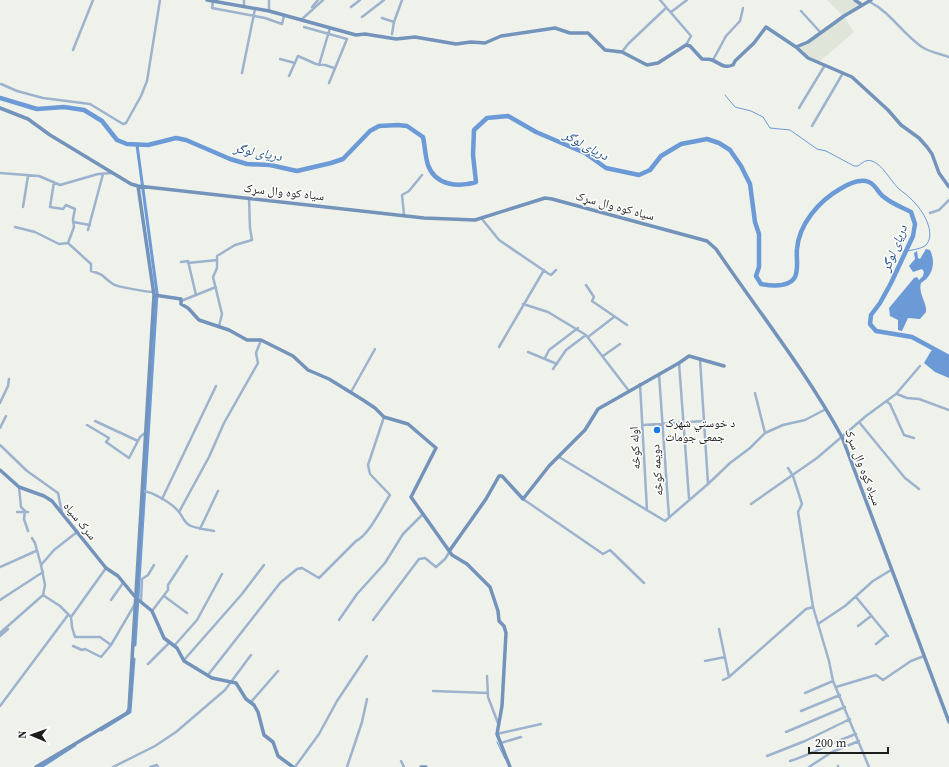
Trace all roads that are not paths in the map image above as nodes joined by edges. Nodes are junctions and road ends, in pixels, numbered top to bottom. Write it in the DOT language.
graph roads {
  1 [pos="92,0"];
  2 [pos="160,0"];
  3 [pos="207,0"];
  4 [pos="244,0"];
  5 [pos="269,0"];
  6 [pos="318,0"];
  7 [pos="322,0"];
  8 [pos="360,0"];
  9 [pos="384,0"];
  10 [pos="402,0"];
  11 [pos="660,0"];
  12 [pos="687,0"];
  13 [pos="854,0"];
  14 [pos="212,1"];
  15 [pos="217,1"];
  16 [pos="870,1"];
  17 [pos="862,5"];
  18 [pos="351,7"];
  19 [pos="244,8"];
  20 [pos="666,8"];
  21 [pos="743,8"];
  22 [pos="254,9"];
  23 [pos="269,11"];
  24 [pos="801,11"];
  25 [pos="671,12"];
  26 [pos="304,15"];
  27 [pos="254,16"];
  28 [pos="284,16"];
  29 [pos="362,17"];
  30 [pos="382,18"];
  31 [pos="300,20"];
  32 [pos="394,22"];
  33 [pos="304,27"];
  34 [pos="330,28"];
  35 [pos="821,33"];
  36 [pos="329,34"];
  37 [pos="392,34"];
  38 [pos="686,45"];
  39 [pos="796,47"];
  40 [pos="73,50"];
  41 [pos="622,52"];
  42 [pos="949,57"];
  43 [pos="280,59"];
  44 [pos="713,60"];
  45 [pos="295,63"];
  46 [pos="825,65"];
  47 [pos="319,66"];
  48 [pos="334,68"];
  49 [pos="242,73"];
  50 [pos="843,73"];
  51 [pos="289,76"];
  52 [pos="329,83"];
  53 [pos="1,84"];
  54 [pos="0,108"];
  55 [pos="799,108"];
  56 [pos="812,126"];
  57 [pos="112,172"];
  58 [pos="0,173"];
  59 [pos="103,174"];
  60 [pos="28,176"];
  61 [pos="422,176"];
  62 [pos="54,182"];
  63 [pos="141,186"];
  64 [pos="949,187"];
  65 [pos="249,198"];
  66 [pos="949,200"];
  67 [pos="23,207"];
  68 [pos="930,214"];
  69 [pos="404,215"];
  70 [pos="482,219"];
  71 [pos="74,222"];
  72 [pos="90,225"];
  73 [pos="15,227"];
  74 [pos="88,230"];
  75 [pos="68,243"];
  76 [pos="217,260"];
  77 [pos="181,262"];
  78 [pos="188,263"];
  79 [pos="544,270"];
  80 [pos="556,270"];
  81 [pos="586,285"];
  82 [pos="216,287"];
  83 [pos="155,294"];
  84 [pos="196,295"];
  85 [pos="181,301"];
  86 [pos="523,304"];
  87 [pos="614,317"];
  88 [pos="627,325"];
  89 [pos="219,326"];
  90 [pos="578,328"];
  91 [pos="587,336"];
  92 [pos="261,340"];
  93 [pos="620,344"];
  94 [pos="499,347"];
  95 [pos="375,349"];
  96 [pos="528,352"];
  97 [pos="603,356"];
  98 [pos="545,358"];
  99 [pos="700,359"];
  100 [pos="680,363"];
  101 [pos="557,364"];
  102 [pos="724,366"];
  103 [pos="920,366"];
  104 [pos="554,369"];
  105 [pos="660,374"];
  106 [pos="10,379"];
  107 [pos="640,384"];
  108 [pos="216,386"];
  109 [pos="629,391"];
  110 [pos="351,392"];
  111 [pos="755,394"];
  112 [pos="892,396"];
  113 [pos="886,401"];
  114 [pos="0,403"];
  115 [pos="827,409"];
  116 [pos="949,410"];
  117 [pos="6,416"];
  118 [pos="384,417"];
  119 [pos="95,421"];
  120 [pos="704,421"];
  121 [pos="859,422"];
  122 [pos="684,423"];
  123 [pos="663,424"];
  124 [pos="87,425"];
  125 [pos="643,425"];
  126 [pos="0,428"];
  127 [pos="145,433"];
  128 [pos="765,433"];
  129 [pos="842,437"];
  130 [pos="914,438"];
  131 [pos="138,441"];
  132 [pos="0,446"];
  133 [pos="559,457"];
  134 [pos="788,468"];
  135 [pos="0,470"];
  136 [pos="793,476"];
  137 [pos="708,484"];
  138 [pos="19,487"];
  139 [pos="919,489"];
  140 [pos="143,491"];
  141 [pos="218,491"];
  142 [pos="162,499"];
  143 [pos="523,499"];
  144 [pos="689,499"];
  145 [pos="751,504"];
  146 [pos="648,511"];
  147 [pos="17,512"];
  148 [pos="26,512"];
  149 [pos="179,512"];
  150 [pos="62,513"];
  151 [pos="423,514"];
  152 [pos="669,517"];
  153 [pos="200,529"];
  154 [pos="28,531"];
  155 [pos="214,531"];
  156 [pos="77,532"];
  157 [pos="32,538"];
  158 [pos="450,550"];
  159 [pos="36,551"];
  160 [pos="187,556"];
  161 [pos="40,565"];
  162 [pos="154,565"];
  163 [pos="264,565"];
  164 [pos="0,567"];
  165 [pos="106,568"];
  166 [pos="891,570"];
  167 [pos="42,572"];
  168 [pos="222,574"];
  169 [pos="124,582"];
  170 [pos="644,583"];
  171 [pos="43,595"];
  172 [pos="164,596"];
  173 [pos="856,597"];
  174 [pos="0,600"];
  175 [pos="111,600"];
  176 [pos="138,600"];
  177 [pos="813,607"];
  178 [pos="152,611"];
  179 [pos="187,613"];
  180 [pos="68,615"];
  181 [pos="871,616"];
  182 [pos="71,618"];
  183 [pos="339,620"];
  184 [pos="373,620"];
  185 [pos="818,624"];
  186 [pos="858,626"];
  187 [pos="719,628"];
  188 [pos="8,629"];
  189 [pos="0,635"];
  190 [pos="169,643"];
  191 [pos="876,644"];
  192 [pos="111,645"];
  193 [pos="72,646"];
  194 [pos="174,646"];
  195 [pos="252,656"];
  196 [pos="367,656"];
  197 [pos="924,656"];
  198 [pos="725,657"];
  199 [pos="184,661"];
  200 [pos="705,661"];
  201 [pos="148,664"];
  202 [pos="278,671"];
  203 [pos="208,675"];
  204 [pos="487,676"];
  205 [pos="729,677"];
  206 [pos="723,680"];
  207 [pos="231,681"];
  208 [pos="833,681"];
  209 [pos="836,687"];
  210 [pos="433,691"];
  211 [pos="488,693"];
  212 [pos="805,693"];
  213 [pos="840,695"];
  214 [pos="367,699"];
  215 [pos="250,703"];
  216 [pos="0,706"];
  217 [pos="845,707"];
  218 [pos="801,711"];
  219 [pos="850,719"];
  220 [pos="949,722"];
  221 [pos="498,723"];
  222 [pos="540,724"];
  223 [pos="786,732"];
  224 [pos="497,734"];
  225 [pos="856,734"];
  226 [pos="522,737"];
  227 [pos="859,741"];
  228 [pos="500,743"];
  229 [pos="767,756"];
  230 [pos="401,761"];
  231 [pos="790,762"];
  232 [pos="44,765"];
  233 [pos="36,767"];
  234 [pos="113,767"];
  235 [pos="150,767"];
  236 [pos="158,767"];
  237 [pos="294,767"];
  238 [pos="347,767"];
  239 [pos="404,767"];
  240 [pos="421,767"];
  241 [pos="426,767"];
  242 [pos="510,767"];
  243 [pos="809,767"];
  244 [pos="869,767"];
  1 -- 40 [label="street"];
  2 -- 53 [label="street"];
  3 -- 14 [label="street"];
  4 -- 19 [label="street"];
  5 -- 23 [label="street"];
  6 -- 26 [label="street"];
  7 -- 26 [label="street"];
  8 -- 18 [label="street"];
  9 -- 29 [label="street"];
  10 -- 32 [label="street"];
  11 -- 20 [label="street"];
  12 -- 25 [label="street"];
  13 -- 17 [label="street"];
  14 -- 15 [label="street"];
  14 -- 27 [label="street"];
  15 -- 19 [label="street"];
  16 -- 17 [label="street"];
  16 -- 42 [label="street"];
  17 -- 35 [label="street"];
  19 -- 22 [label="street"];
  20 -- 25 [label="street"];
  20 -- 41 [label="street"];
  21 -- 44 [label="street"];
  22 -- 23 [label="street"];
  22 -- 27 [label="street"];
  23 -- 28 [label="street"];
  24 -- 35 [label="street"];
  25 -- 38 [label="street"];
  26 -- 31 [label="street"];
  27 -- 28 [label="street"];
  27 -- 49 [label="street"];
  28 -- 31 [label="street"];
  30 -- 32 [label="street"];
  31 -- 34 [label="street"];
  32 -- 37 [label="street"];
  33 -- 36 [label="street"];
  34 -- 36 [label="street"];
  34 -- 41 [label="street"];
  35 -- 39 [label="street"];
  36 -- 47 [label="street"];
  36 -- 48 [label="street"];
  38 -- 41 [label="street"];
  38 -- 44 [label="street"];
  39 -- 44 [label="street"];
  39 -- 46 [label="street"];
  43 -- 45 [label="street"];
  45 -- 47 [label="street"];
  45 -- 51 [label="street"];
  46 -- 50 [label="street"];
  46 -- 55 [label="street"];
  47 -- 48 [label="street"];
  48 -- 52 [label="street"];
  50 -- 56 [label="street"];
  50 -- 64 [label="street"];
  54 -- 57 [label="street, سیاه کوه وال سړک"];
  57 -- 59 [label="street"];
  57 -- 63 [label="street, سیاه کوه وال سړک"];
  58 -- 60 [label="street"];
  59 -- 62 [label="street"];
  59 -- 72 [label="street"];
  60 -- 62 [label="street"];
  60 -- 67 [label="street"];
  61 -- 69 [label="street"];
  62 -- 71 [label="street"];
  63 -- 65 [label="street, سیاه کوه وال سړک"];
  63 -- 83 [label="street"];
  65 -- 69 [label="street, سیاه کوه وال سړک"];
  65 -- 76 [label="street"];
  66 -- 68 [label="street"];
  69 -- 70 [label="street, سیاه کوه وال سړک"];
  70 -- 79 [label="street"];
  70 -- 115 [label="street, سیاه کوه وال سړک"];
  71 -- 72 [label="street"];
  71 -- 75 [label="street"];
  72 -- 74 [label="street"];
  73 -- 75 [label="street"];
  75 -- 83 [label="street"];
  76 -- 78 [label="street"];
  76 -- 82 [label="street"];
  77 -- 78 [label="street"];
  78 -- 84 [label="street"];
  79 -- 80 [label="street"];
  79 -- 86 [label="street"];
  81 -- 87 [label="street"];
  82 -- 84 [label="street"];
  82 -- 89 [label="street"];
  83 -- 85 [label="street"];
  83 -- 127 [label="street"];
  84 -- 85 [label="street"];
  85 -- 89 [label="street"];
  86 -- 90 [label="street"];
  86 -- 94 [label="street"];
  87 -- 88 [label="street"];
  87 -- 91 [label="street"];
  89 -- 92 [label="street"];
  90 -- 91 [label="street"];
  90 -- 98 [label="street"];
  91 -- 97 [label="street"];
  91 -- 101 [label="street"];
  92 -- 110 [label="street"];
  92 -- 149 [label="street"];
  93 -- 97 [label="street"];
  95 -- 110 [label="street"];
  96 -- 98 [label="street"];
  97 -- 109 [label="street"];
  98 -- 101 [label="street"];
  99 -- 100 [label="street"];
  99 -- 102 [label="street"];
  99 -- 120 [label="street"];
  100 -- 105 [label="street"];
  100 -- 122 [label="street"];
  101 -- 104 [label="street"];
  103 -- 112 [label="street"];
  105 -- 107 [label="street"];
  105 -- 123 [label="street, دویمه کوڅه"];
  106 -- 114 [label="street"];
  107 -- 109 [label="street"];
  107 -- 125 [label="street, اوله کوڅه"];
  108 -- 142 [label="street"];
  109 -- 133 [label="street"];
  110 -- 118 [label="street"];
  111 -- 128 [label="street"];
  112 -- 113 [label="street"];
  112 -- 116 [label="street"];
  113 -- 121 [label="street"];
  113 -- 130 [label="street"];
  115 -- 128 [label="street"];
  115 -- 129 [label="street, سیاه کوه وال سړک"];
  117 -- 126 [label="street"];
  118 -- 151 [label="street"];
  118 -- 203 [label="street"];
  119 -- 131 [label="street"];
  120 -- 122 [label="street"];
  120 -- 137 [label="street"];
  121 -- 129 [label="street"];
  121 -- 139 [label="street"];
  122 -- 123 [label="street"];
  122 -- 144 [label="street"];
  123 -- 125 [label="street"];
  123 -- 152 [label="street, دویمه کوڅه"];
  124 -- 131 [label="street"];
  125 -- 146 [label="street, اوله کوڅه"];
  127 -- 131 [label="street"];
  127 -- 140 [label="street"];
  128 -- 137 [label="street"];
  129 -- 136 [label="street"];
  129 -- 166 [label="street, سیاه کوه وال سړک"];
  132 -- 150 [label="street"];
  133 -- 143 [label="street"];
  133 -- 146 [label="street"];
  134 -- 136 [label="street"];
  135 -- 138 [label="street, سرک سیاه"];
  136 -- 145 [label="street"];
  136 -- 177 [label="street"];
  137 -- 144 [label="street"];
  138 -- 148 [label="street"];
  138 -- 150 [label="street, سرک سیاه"];
  140 -- 142 [label="street"];
  140 -- 176 [label="street"];
  141 -- 153 [label="street"];
  142 -- 149 [label="street"];
  143 -- 158 [label="street"];
  143 -- 170 [label="street"];
  144 -- 152 [label="street"];
  146 -- 152 [label="street"];
  147 -- 148 [label="street"];
  148 -- 154 [label="street"];
  149 -- 153 [label="street"];
  150 -- 156 [label="street, سرک سیاه"];
  151 -- 158 [label="street"];
  151 -- 183 [label="street"];
  153 -- 155 [label="street"];
  156 -- 161 [label="street"];
  156 -- 165 [label="street, سرک سیاه"];
  157 -- 159 [label="street"];
  158 -- 184 [label="street"];
  158 -- 221 [label="street"];
  159 -- 161 [label="street"];
  159 -- 164 [label="street"];
  160 -- 172 [label="street"];
  161 -- 167 [label="street"];
  162 -- 176 [label="street"];
  163 -- 199 [label="street"];
  165 -- 169 [label="street, سرک سیاه"];
  165 -- 182 [label="street"];
  166 -- 173 [label="street"];
  166 -- 197 [label="street, سیاه کوه وال سړک"];
  167 -- 171 [label="street"];
  167 -- 174 [label="street"];
  168 -- 194 [label="street"];
  169 -- 175 [label="street"];
  169 -- 176 [label="street, سرک سیاه"];
  171 -- 180 [label="street"];
  171 -- 189 [label="street"];
  172 -- 178 [label="street"];
  172 -- 179 [label="street"];
  173 -- 181 [label="street"];
  173 -- 185 [label="street"];
  176 -- 178 [label="street, سرک سیاه"];
  176 -- 192 [label="street"];
  176 -- 232 [label="street"];
  177 -- 185 [label="street"];
  177 -- 205 [label="street"];
  178 -- 190 [label="street"];
  180 -- 182 [label="street"];
  180 -- 216 [label="street"];
  181 -- 186 [label="street"];
  181 -- 191 [label="street"];
  182 -- 192 [label="street"];
  185 -- 208 [label="street"];
  187 -- 198 [label="street"];
  188 -- 189 [label="street"];
  190 -- 194 [label="street"];
  190 -- 201 [label="street"];
  192 -- 193 [label="street"];
  194 -- 199 [label="street"];
  195 -- 207 [label="street"];
  196 -- 237 [label="street"];
  197 -- 209 [label="street"];
  197 -- 220 [label="street, سیاه کوه وال سړک"];
  198 -- 200 [label="street"];
  198 -- 205 [label="street"];
  199 -- 203 [label="street"];
  202 -- 215 [label="street"];
  203 -- 207 [label="street"];
  204 -- 211 [label="street"];
  205 -- 206 [label="street"];
  207 -- 215 [label="street"];
  207 -- 234 [label="street"];
  208 -- 209 [label="street"];
  208 -- 212 [label="street"];
  209 -- 213 [label="street"];
  210 -- 211 [label="street"];
  211 -- 221 [label="street"];
  213 -- 217 [label="street"];
  213 -- 218 [label="street"];
  214 -- 238 [label="street"];
  215 -- 237 [label="street"];
  217 -- 219 [label="street"];
  217 -- 223 [label="street"];
  219 -- 225 [label="street"];
  219 -- 229 [label="street"];
  221 -- 224 [label="street"];
  222 -- 224 [label="street"];
  224 -- 228 [label="street"];
  225 -- 227 [label="street"];
  225 -- 231 [label="street"];
  226 -- 228 [label="street"];
  227 -- 243 [label="street"];
  227 -- 244 [label="street"];
  228 -- 242 [label="street"];
  230 -- 239 [label="street"];
  232 -- 233 [label="street"];
  235 -- 236 [label="street"];
  240 -- 241 [label="street"];
}
